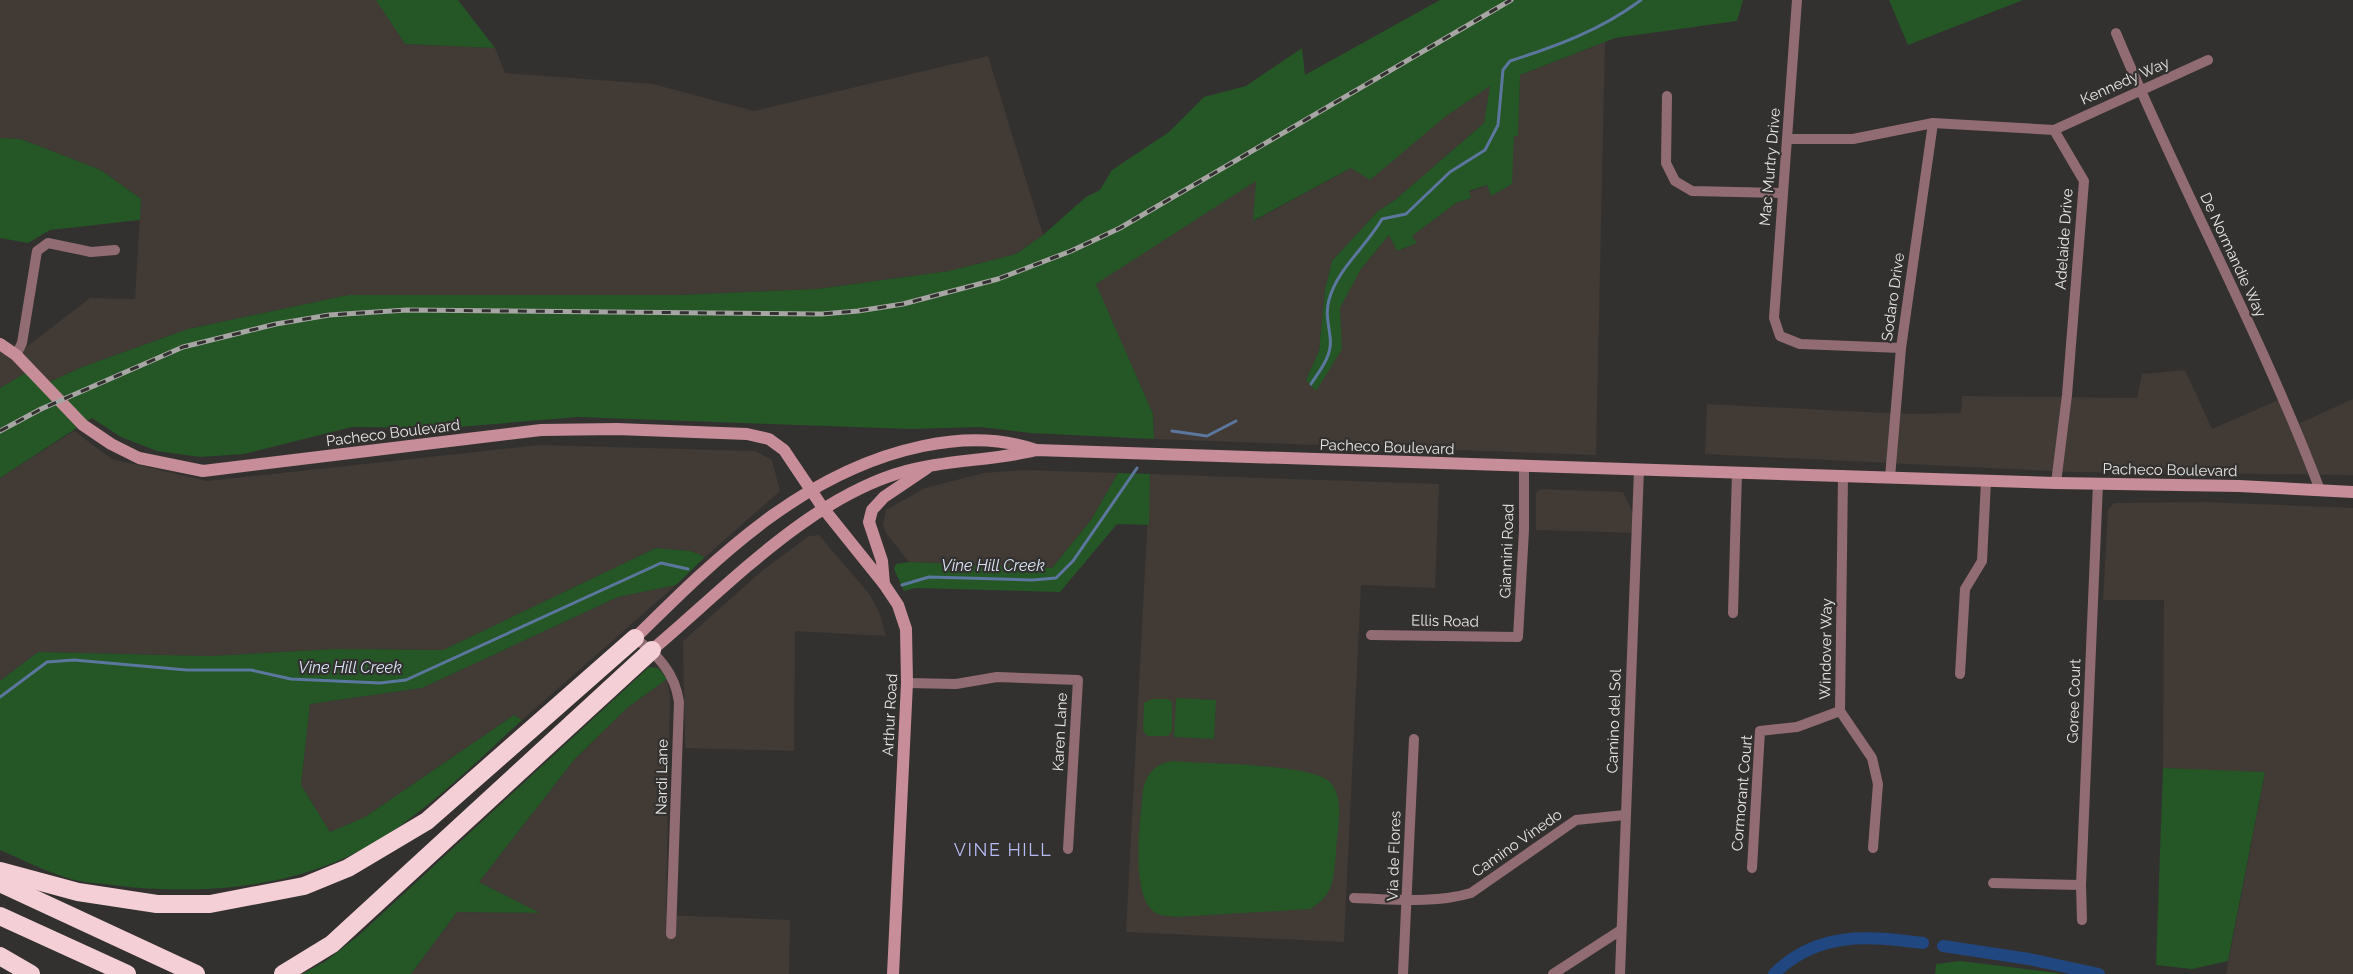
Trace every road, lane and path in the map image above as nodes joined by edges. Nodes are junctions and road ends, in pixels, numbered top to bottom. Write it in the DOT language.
graph roads {
  1 [pos="1797,0"];
  2 [pos="2116,33"];
  3 [pos="2208,60"];
  4 [pos="2140,92"];
  5 [pos="1667,96"];
  6 [pos="1933,123"];
  7 [pos="2054,130"];
  8 [pos="1788,140"];
  9 [pos="1782,193"];
  10 [pos="115,250"];
  11 [pos="0,344"];
  12 [pos="1901,348"];
  13 [pos="16,355"];
  14 [pos="1036,450"];
  15 [pos="1524,466"];
  16 [pos="928,467"];
  17 [pos="1639,469"];
  18 [pos="1737,472"];
  19 [pos="1844,475"];
  20 [pos="1890,477"];
  21 [pos="1986,480"];
  22 [pos="2056,483"];
  23 [pos="2098,483"];
  24 [pos="810,489"];
  25 [pos="2320,490"];
  26 [pos="2353,492"];
  27 [pos="823,508"];
  28 [pos="884,584"];
  29 [pos="1733,613"];
  30 [pos="1371,634"];
  31 [pos="1518,637"];
  32 [pos="635,638"];
  33 [pos="652,650"];
  34 [pos="1960,674"];
  35 [pos="907,683"];
  36 [pos="1840,711"];
  37 [pos="1414,739"];
  38 [pos="1625,815"];
  39 [pos="1873,848"];
  40 [pos="1068,849"];
  41 [pos="1752,868"];
  42 [pos="0,871"];
  43 [pos="0,883"];
  44 [pos="1993,883"];
  45 [pos="2081,885"];
  46 [pos="1354,898"];
  47 [pos="1408,900"];
  48 [pos="0,916"];
  49 [pos="2082,920"];
  50 [pos="1621,930"];
  51 [pos="671,934"];
  52 [pos="0,956"];
  53 [pos="32,974"];
  54 [pos="127,974"];
  55 [pos="196,974"];
  56 [pos="284,974"];
  57 [pos="893,974"];
  58 [pos="1403,974"];
  59 [pos="1553,974"];
  60 [pos="1620,974"];
  1 -- 8 [label="street, Mac Murtry Drive"];
  2 -- 4 [label="street, De Normandie Way"];
  3 -- 4 [label="street, Kennedy Way"];
  4 -- 7 [label="street, Kennedy Way"];
  4 -- 25 [label="street, De Normandie Way"];
  5 -- 9 [label="street"];
  6 -- 7 [label="street"];
  6 -- 8 [label="street"];
  6 -- 12 [label="street, Sodaro Drive"];
  7 -- 22 [label="street, Adelaide Drive"];
  8 -- 9 [label="street, Mac Murtry Drive"];
  9 -- 12 [label="street, Mac Murtry Drive"];
  10 -- 13 [label="street"];
  11 -- 13 [label="main road, Pacheco Boulevard"];
  12 -- 20 [label="street, Sodaro Drive"];
  13 -- 24 [label="main road, Pacheco Boulevard"];
  14 -- 15 [label="main road, Pacheco Boulevard"];
  14 -- 16 [label="main road, Pacheco Boulevard"];
  14 -- 24 [label="main road, Pacheco Boulevard"];
  15 -- 17 [label="main road, Pacheco Boulevard"];
  15 -- 31 [label="street, Giannini Road"];
  16 -- 27 [label="main road, Pacheco Boulevard"];
  16 -- 28 [label="main road"];
  17 -- 18 [label="main road, Pacheco Boulevard"];
  17 -- 38 [label="street, Camino del Sol"];
  18 -- 19 [label="main road, Pacheco Boulevard"];
  18 -- 29 [label="street"];
  19 -- 20 [label="main road, Pacheco Boulevard"];
  19 -- 36 [label="street, Windover Way"];
  20 -- 21 [label="main road, Pacheco Boulevard"];
  21 -- 22 [label="main road, Pacheco Boulevard"];
  21 -- 34 [label="street"];
  22 -- 23 [label="main road, Pacheco Boulevard"];
  23 -- 25 [label="main road, Pacheco Boulevard"];
  23 -- 45 [label="street, Goree Court"];
  24 -- 27 [label="main road, Arthur Road"];
  24 -- 32 [label="main road, Pacheco Boulevard"];
  25 -- 26 [label="main road, Pacheco Boulevard"];
  27 -- 28 [label="main road, Arthur Road"];
  27 -- 33 [label="main road, Pacheco Boulevard"];
  28 -- 35 [label="main road, Arthur Road"];
  30 -- 31 [label="street, Ellis Road"];
  32 -- 33 [label="street, Nardi Lane"];
  32 -- 42 [label="highway"];
  33 -- 51 [label="street, Nardi Lane"];
  33 -- 56 [label="highway"];
  35 -- 40 [label="street, Karen Lane"];
  35 -- 57 [label="main road, Arthur Road"];
  36 -- 39 [label="street, Windover Way"];
  36 -- 41 [label="street, Cormorant Court"];
  37 -- 47 [label="street, Via de Flores"];
  38 -- 47 [label="street, Camino Vinedo"];
  38 -- 50 [label="street, Camino del Sol"];
  43 -- 55 [label="highway"];
  44 -- 45 [label="street"];
  45 -- 49 [label="street, Goree Court"];
  46 -- 47 [label="street, Camino Vinedo"];
  47 -- 58 [label="street, Via de Flores"];
  48 -- 54 [label="highway"];
  50 -- 59 [label="street"];
  50 -- 60 [label="street, Camino del Sol"];
  52 -- 53 [label="highway"];
}
